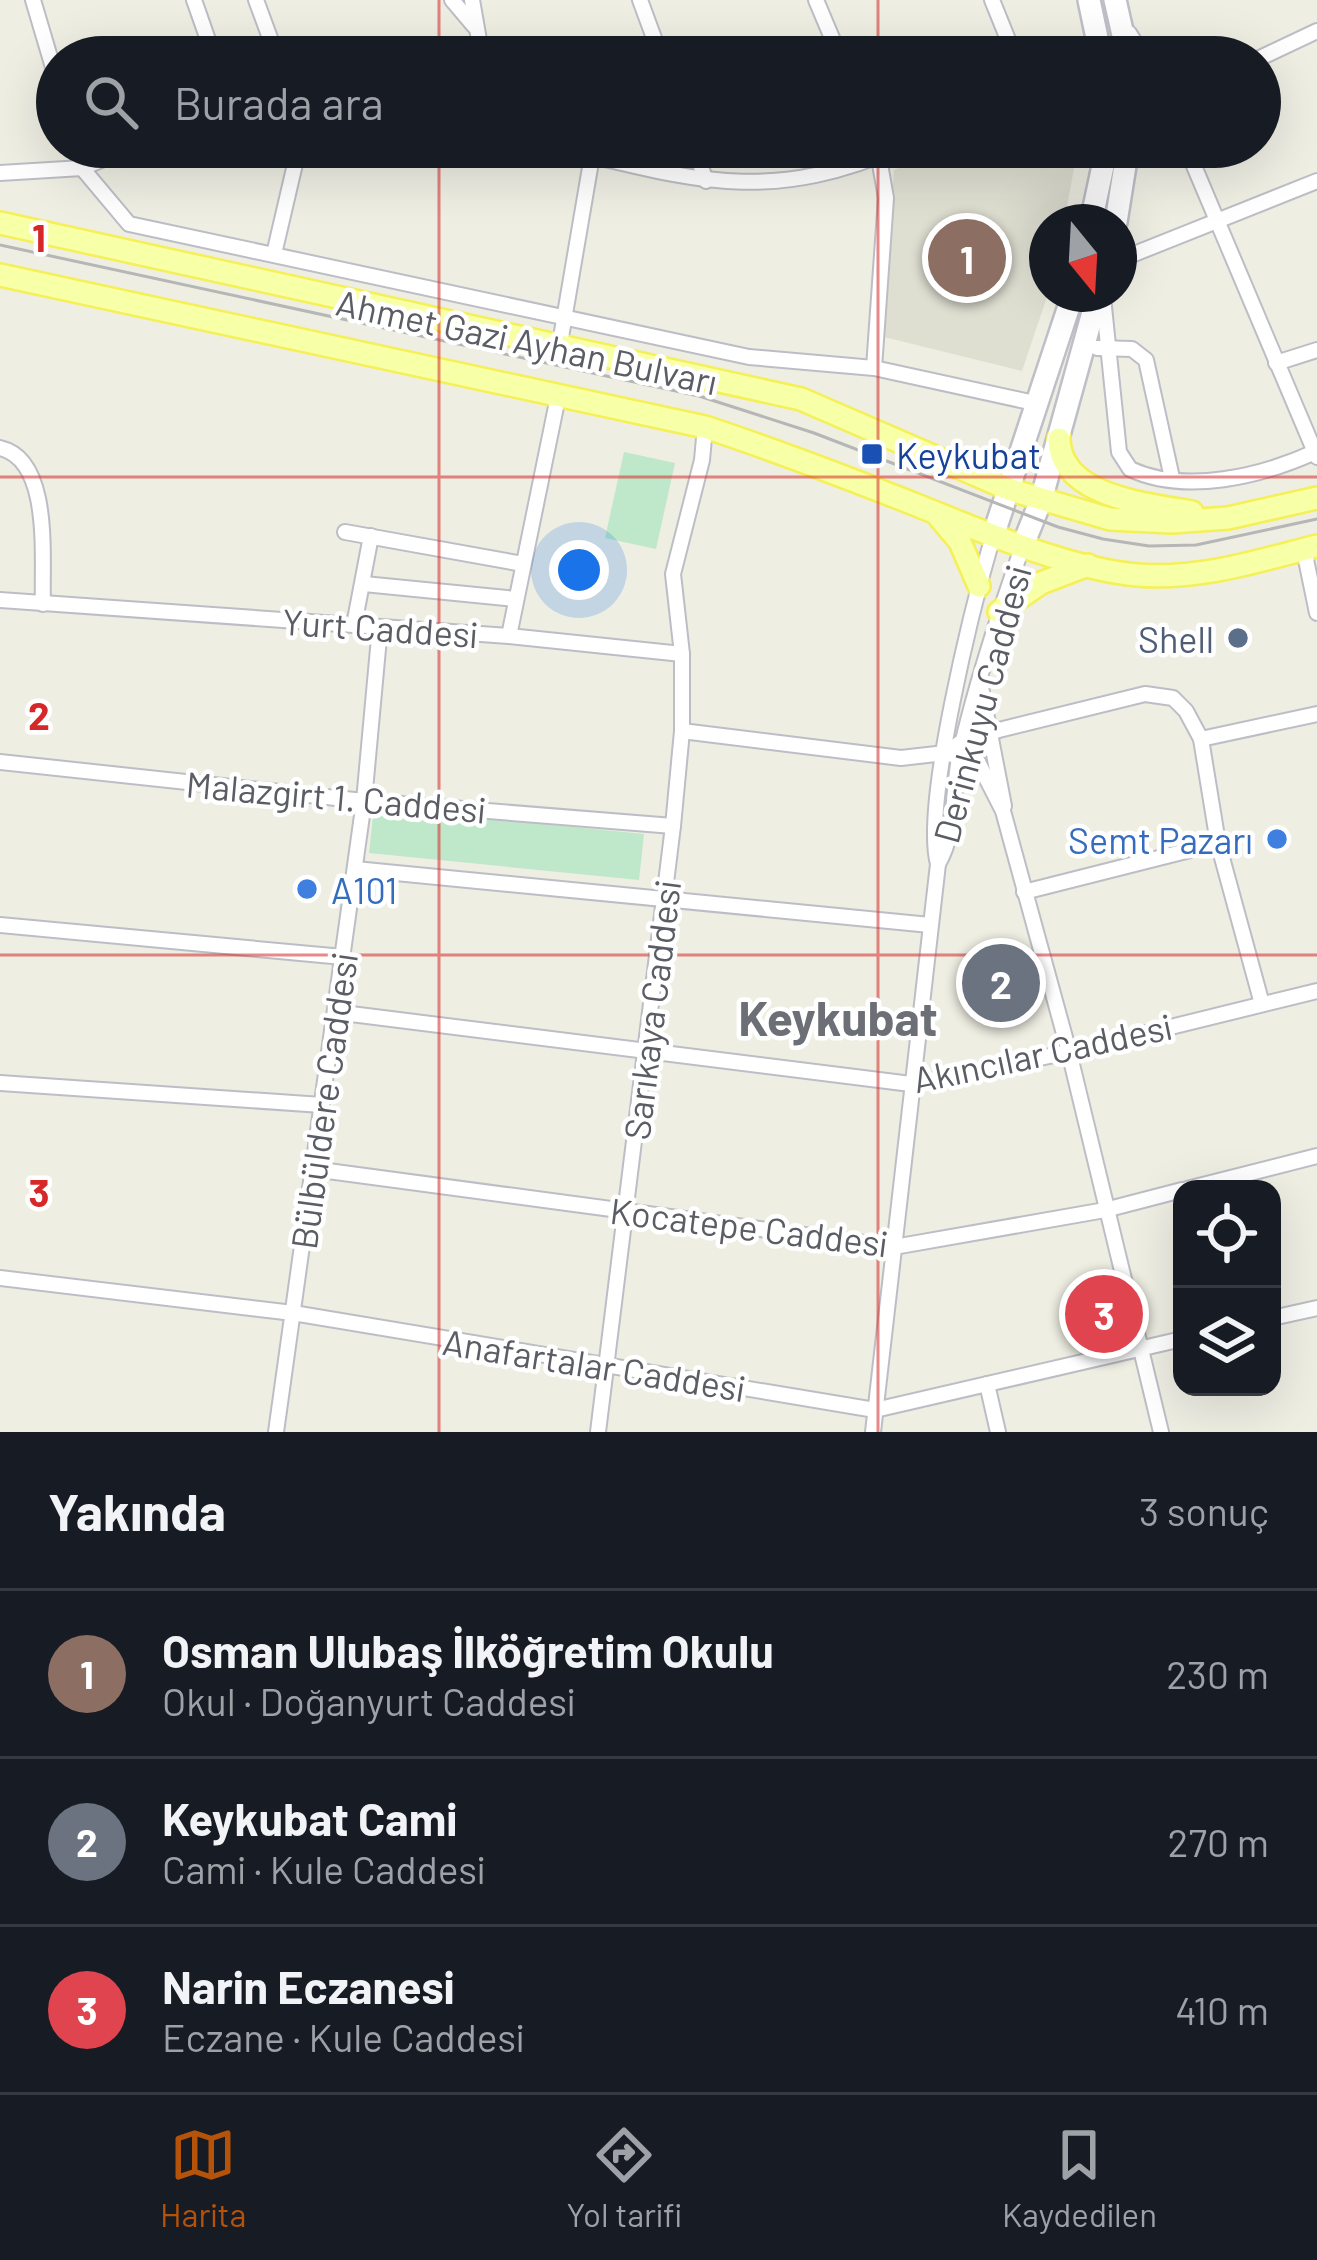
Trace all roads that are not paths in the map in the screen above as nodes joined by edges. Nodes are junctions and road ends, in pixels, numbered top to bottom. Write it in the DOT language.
graph roads {
  1 [pos="33,0"];
  2 [pos="194,0"];
  3 [pos="256,0"];
  4 [pos="452,0"];
  5 [pos="472,0"];
  6 [pos="640,0"];
  7 [pos="816,0"];
  8 [pos="992,0"];
  9 [pos="1088,0"];
  10 [pos="1115,0"];
  11 [pos="1123,24"];
  12 [pos="474,26"];
  13 [pos="1317,32"];
  14 [pos="44,36"];
  15 [pos="207,36"];
  16 [pos="269,36"];
  17 [pos="477,36"];
  18 [pos="653,36"];
  19 [pos="831,36"];
  20 [pos="1007,36"];
  21 [pos="1096,36"];
  22 [pos="1125,36"];
  23 [pos="1131,36"];
  24 [pos="1281,48"];
  25 [pos="82,168"];
  26 [pos="294,168"];
  27 [pos="590,168"];
  28 [pos="647,168"];
  29 [pos="701,168"];
  30 [pos="827,168"];
  31 [pos="882,168"];
  32 [pos="1103,168"];
  33 [pos="1125,168"];
  34 [pos="1194,168"];
  35 [pos="0,172"];
  36 [pos="706,181"];
  37 [pos="1317,181"];
  38 [pos="1095,204"];
  39 [pos="1119,204"];
  40 [pos="1215,222"];
  41 [pos="0,224"];
  42 [pos="129,224"];
  43 [pos="128,253"];
  44 [pos="1137,253"];
  45 [pos="274,254"];
  46 [pos="0,275"];
  47 [pos="1067,312"];
  48 [pos="1098,312"];
  49 [pos="562,316"];
  50 [pos="1095,347"];
  51 [pos="559,349"];
  52 [pos="1317,350"];
  53 [pos="1276,363"];
  54 [pos="874,368"];
  55 [pos="558,397"];
  56 [pos="1039,404"];
  57 [pos="705,427"];
  58 [pos="1059,440"];
  59 [pos="0,448"];
  60 [pos="1316,454"];
  61 [pos="1172,478"];
  62 [pos="1011,490"];
  63 [pos="1317,498"];
  64 [pos="1041,500"];
  65 [pos="934,512"];
  66 [pos="1228,518"];
  67 [pos="345,532"];
  68 [pos="371,536"];
  69 [pos="993,536"];
  70 [pos="1023,544"];
  71 [pos="1310,548"];
  72 [pos="523,564"];
  73 [pos="1090,565"];
  74 [pos="364,584"];
  75 [pos="979,586"];
  76 [pos="516,599"];
  77 [pos="0,601"];
  78 [pos="43,604"];
  79 [pos="999,612"];
  80 [pos="1317,613"];
  81 [pos="354,625"];
  82 [pos="380,627"];
  83 [pos="509,636"];
  84 [pos="682,654"];
  85 [pos="980,681"];
  86 [pos="1317,714"];
  87 [pos="682,731"];
  88 [pos="990,735"];
  89 [pos="1201,739"];
  90 [pos="956,750"];
  91 [pos="0,762"];
  92 [pos="364,801"];
  93 [pos="1003,812"];
  94 [pos="673,826"];
  95 [pos="1218,843"];
  96 [pos="355,869"];
  97 [pos="1024,892"];
  98 [pos="664,899"];
  99 [pos="0,925"];
  100 [pos="930,925"];
  101 [pos="343,957"];
  102 [pos="1317,991"];
  103 [pos="1262,1004"];
  104 [pos="335,1012"];
  105 [pos="646,1052"];
  106 [pos="1069,1052"];
  107 [pos="0,1083"];
  108 [pos="911,1084"];
  109 [pos="322,1105"];
  110 [pos="1317,1156"];
  111 [pos="314,1168"];
  112 [pos="1224,1180"];
  113 [pos="1173,1193"];
  114 [pos="1106,1210"];
  115 [pos="627,1211"];
  116 [pos="894,1247"];
  117 [pos="0,1278"];
  118 [pos="1317,1308"];
  119 [pos="293,1313"];
  120 [pos="1281,1316"];
  121 [pos="1173,1341"];
  122 [pos="1139,1348"];
  123 [pos="608,1367"];
  124 [pos="987,1384"];
  125 [pos="875,1410"];
  126 [pos="277,1432"];
  127 [pos="598,1432"];
  128 [pos="873,1432"];
  129 [pos="998,1432"];
  130 [pos="1161,1432"];
  1 -- 14 [label="street"];
  2 -- 15 [label="street"];
  3 -- 16 [label="street"];
  4 -- 12 [label="street"];
  5 -- 12 [label="street"];
  6 -- 18 [label="street"];
  7 -- 19 [label="street"];
  8 -- 20 [label="street"];
  9 -- 21 [label="street"];
  10 -- 11 [label="street"];
  11 -- 22 [label="street"];
  11 -- 23 [label="street"];
  12 -- 17 [label="street"];
  13 -- 24 [label="street"];
  25 -- 35 [label="street"];
  25 -- 42 [label="street"];
  26 -- 45 [label="street"];
  27 -- 49 [label="street"];
  28 -- 36 [label="street"];
  29 -- 36 [label="street"];
  30 -- 36 [label="street"];
  31 -- 54 [label="street"];
  32 -- 38 [label="street"];
  33 -- 39 [label="street"];
  34 -- 40 [label="street"];
  37 -- 40 [label="street"];
  40 -- 44 [label="street"];
  40 -- 53 [label="street"];
  41 -- 43 [label="main road, Ahmet Gazi Ayhan Bulvarı"];
  42 -- 43 [label="street"];
  42 -- 45 [label="street"];
  43 -- 51 [label="main road, Ahmet Gazi Ayhan Bulvarı"];
  45 -- 49 [label="street"];
  46 -- 55 [label="main road, Ahmet Gazi Ayhan Bulvarı"];
  47 -- 56 [label="street"];
  48 -- 50 [label="street"];
  49 -- 51 [label="street"];
  49 -- 54 [label="street"];
  50 -- 58 [label="street"];
  50 -- 61 [label="street"];
  50 -- 61 [label="street"];
  51 -- 62 [label="main road, Ahmet Gazi Ayhan Bulvarı"];
  52 -- 53 [label="street"];
  53 -- 60 [label="street"];
  54 -- 56 [label="street"];
  55 -- 57 [label="main road, Ahmet Gazi Ayhan Bulvarı"];
  55 -- 72 [label="street"];
  56 -- 62 [label="street"];
  57 -- 65 [label="main road, Ahmet Gazi Ayhan Bulvarı"];
  57 -- 84 [label="street"];
  58 -- 64 [label="street"];
  58 -- 66 [label="main road"];
  59 -- 78 [label="street"];
  60 -- 61 [label="street"];
  62 -- 64 [label="main road, Ahmet Gazi Ayhan Bulvarı"];
  62 -- 69 [label="street"];
  63 -- 66 [label="main road"];
  64 -- 66 [label="main road, Ahmet Gazi Ayhan Bulvarı"];
  64 -- 70 [label="street"];
  65 -- 69 [label="main road, Ahmet Gazi Ayhan Bulvarı"];
  65 -- 75 [label="main road"];
  67 -- 68 [label="street"];
  68 -- 72 [label="street"];
  68 -- 74 [label="street"];
  69 -- 70 [label="main road, Ahmet Gazi Ayhan Bulvarı"];
  69 -- 75 [label="street, Derinkuyu Caddesi"];
  70 -- 73 [label="main road, Ahmet Gazi Ayhan Bulvarı"];
  70 -- 79 [label="street, Derinkuyu Caddesi"];
  71 -- 73 [label="main road, Ahmet Gazi Ayhan Bulvarı"];
  71 -- 80 [label="street"];
  72 -- 76 [label="street"];
  73 -- 79 [label="main road"];
  74 -- 76 [label="street"];
  74 -- 81 [label="street"];
  75 -- 90 [label="street, Derinkuyu Caddesi"];
  76 -- 83 [label="street"];
  77 -- 78 [label="street, Yurt Caddesi"];
  78 -- 81 [label="street, Yurt Caddesi"];
  79 -- 85 [label="street, Derinkuyu Caddesi"];
  81 -- 82 [label="street, Yurt Caddesi"];
  82 -- 83 [label="street, Yurt Caddesi"];
  82 -- 92 [label="street, Bülbüldere Caddesi"];
  83 -- 84 [label="street, Yurt Caddesi"];
  84 -- 87 [label="street"];
  85 -- 88 [label="street"];
  85 -- 90 [label="street, Derinkuyu Caddesi"];
  86 -- 89 [label="street"];
  87 -- 90 [label="street"];
  87 -- 94 [label="street, Sarıkaya Caddesi"];
  88 -- 89 [label="street"];
  88 -- 90 [label="street"];
  88 -- 93 [label="street"];
  89 -- 95 [label="street"];
  90 -- 93 [label="street"];
  90 -- 100 [label="street, Derinkuyu Caddesi"];
  91 -- 92 [label="street, Malazgirt 1. Caddesi"];
  92 -- 94 [label="street, Malazgirt 1. Caddesi"];
  92 -- 96 [label="street, Bülbüldere Caddesi"];
  93 -- 97 [label="street"];
  94 -- 98 [label="street, Sarıkaya Caddesi"];
  95 -- 97 [label="street"];
  95 -- 103 [label="street"];
  96 -- 98 [label="street"];
  96 -- 101 [label="street, Bülbüldere Caddesi"];
  97 -- 106 [label="street"];
  98 -- 100 [label="street"];
  98 -- 105 [label="street, Sarıkaya Caddesi"];
  99 -- 101 [label="street"];
  100 -- 108 [label="street, Derinkuyu Caddesi"];
  101 -- 104 [label="street, Bülbüldere Caddesi"];
  102 -- 103 [label="street, Akıncılar Caddesi"];
  103 -- 106 [label="street, Akıncılar Caddesi"];
  104 -- 105 [label="street, Akıncılar Caddesi"];
  104 -- 109 [label="street, Bülbüldere Caddesi"];
  105 -- 108 [label="street, Akıncılar Caddesi"];
  105 -- 115 [label="street, Sarıkaya Caddesi"];
  106 -- 108 [label="street, Akıncılar Caddesi"];
  106 -- 114 [label="street"];
  107 -- 109 [label="street"];
  108 -- 116 [label="street, Derinkuyu Caddesi"];
  109 -- 111 [label="street, Bülbüldere Caddesi"];
  110 -- 112 [label="street, Kocatepe Caddesi"];
  111 -- 115 [label="street, Kocatepe Caddesi"];
  111 -- 119 [label="street, Bülbüldere Caddesi"];
  113 -- 114 [label="street, Kocatepe Caddesi"];
  114 -- 116 [label="street, Kocatepe Caddesi"];
  114 -- 122 [label="street"];
  115 -- 116 [label="street, Kocatepe Caddesi"];
  115 -- 123 [label="street, Sarıkaya Caddesi"];
  116 -- 125 [label="street, Derinkuyu Caddesi"];
  117 -- 119 [label="street, Anafartalar Caddesi"];
  118 -- 120 [label="street"];
  119 -- 123 [label="street, Anafartalar Caddesi"];
  119 -- 126 [label="street, Bülbüldere Caddesi"];
  121 -- 122 [label="street, Anafartalar Caddesi"];
  122 -- 124 [label="street, Anafartalar Caddesi"];
  122 -- 130 [label="street"];
  123 -- 125 [label="street, Anafartalar Caddesi"];
  123 -- 127 [label="street, Sarıkaya Caddesi"];
  124 -- 125 [label="street, Anafartalar Caddesi"];
  124 -- 129 [label="street"];
  125 -- 128 [label="street, Derinkuyu Caddesi"];
}
